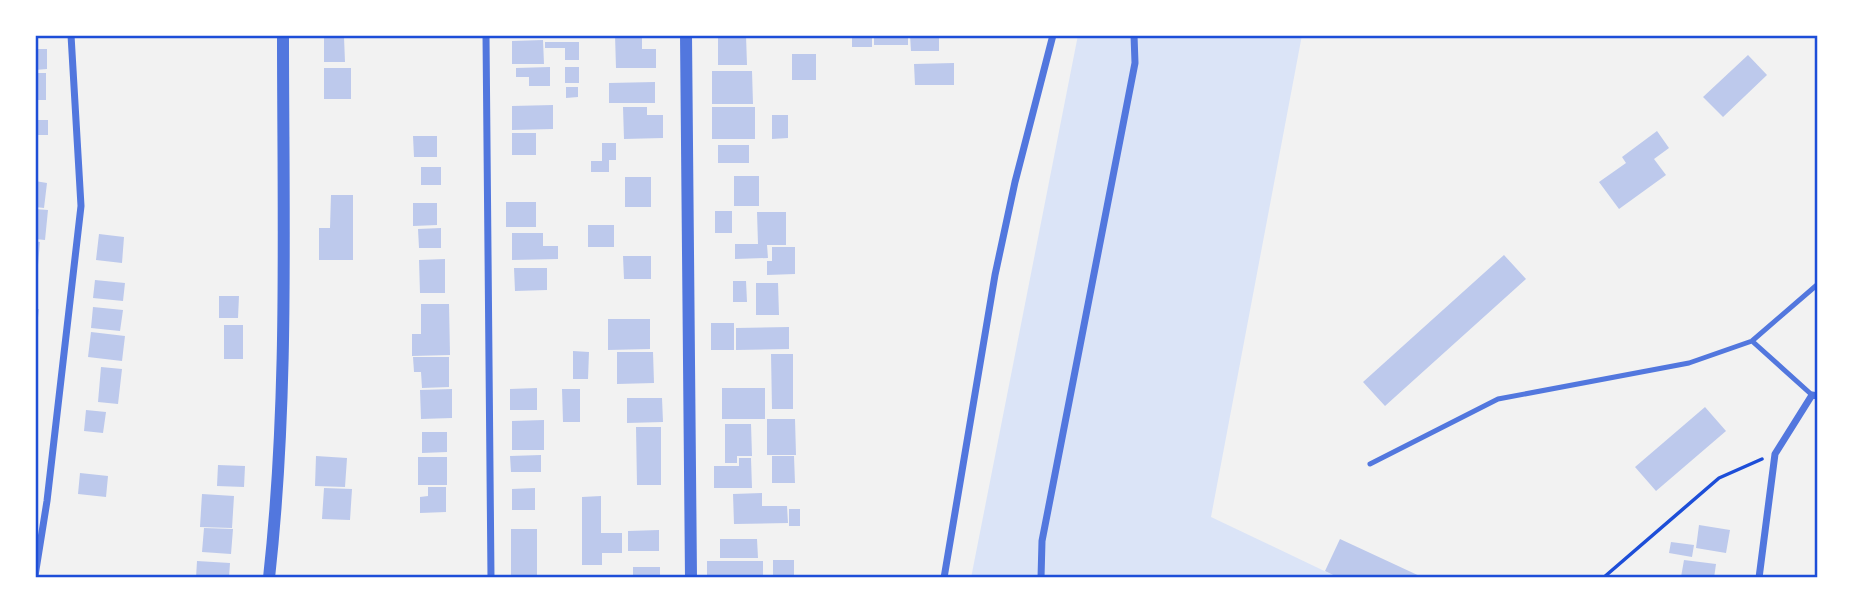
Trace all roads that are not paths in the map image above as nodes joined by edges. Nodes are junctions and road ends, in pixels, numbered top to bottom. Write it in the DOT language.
graph roads {
  1 [pos="71,35"];
  2 [pos="283,35"];
  3 [pos="486,35"];
  4 [pos="686,35"];
  5 [pos="1053,35"];
  6 [pos="1134,35"];
  7 [pos="1818,284"];
  8 [pos="1752,341"];
  9 [pos="1815,396"];
  10 [pos="1370,464"];
  11 [pos="35,576"];
  12 [pos="269,578"];
  13 [pos="491,578"];
  14 [pos="691,578"];
  15 [pos="944,578"];
  16 [pos="1041,578"];
  17 [pos="1759,578"];
  1 -- 11 [label="street"];
  2 -- 12 [label="street"];
  3 -- 13 [label="street"];
  4 -- 14 [label="street"];
  5 -- 15 [label="street"];
  6 -- 16 [label="street"];
  7 -- 8 [label="lane"];
  8 -- 9 [label="lane"];
  8 -- 10 [label="lane"];
  9 -- 17 [label="street"];
}
